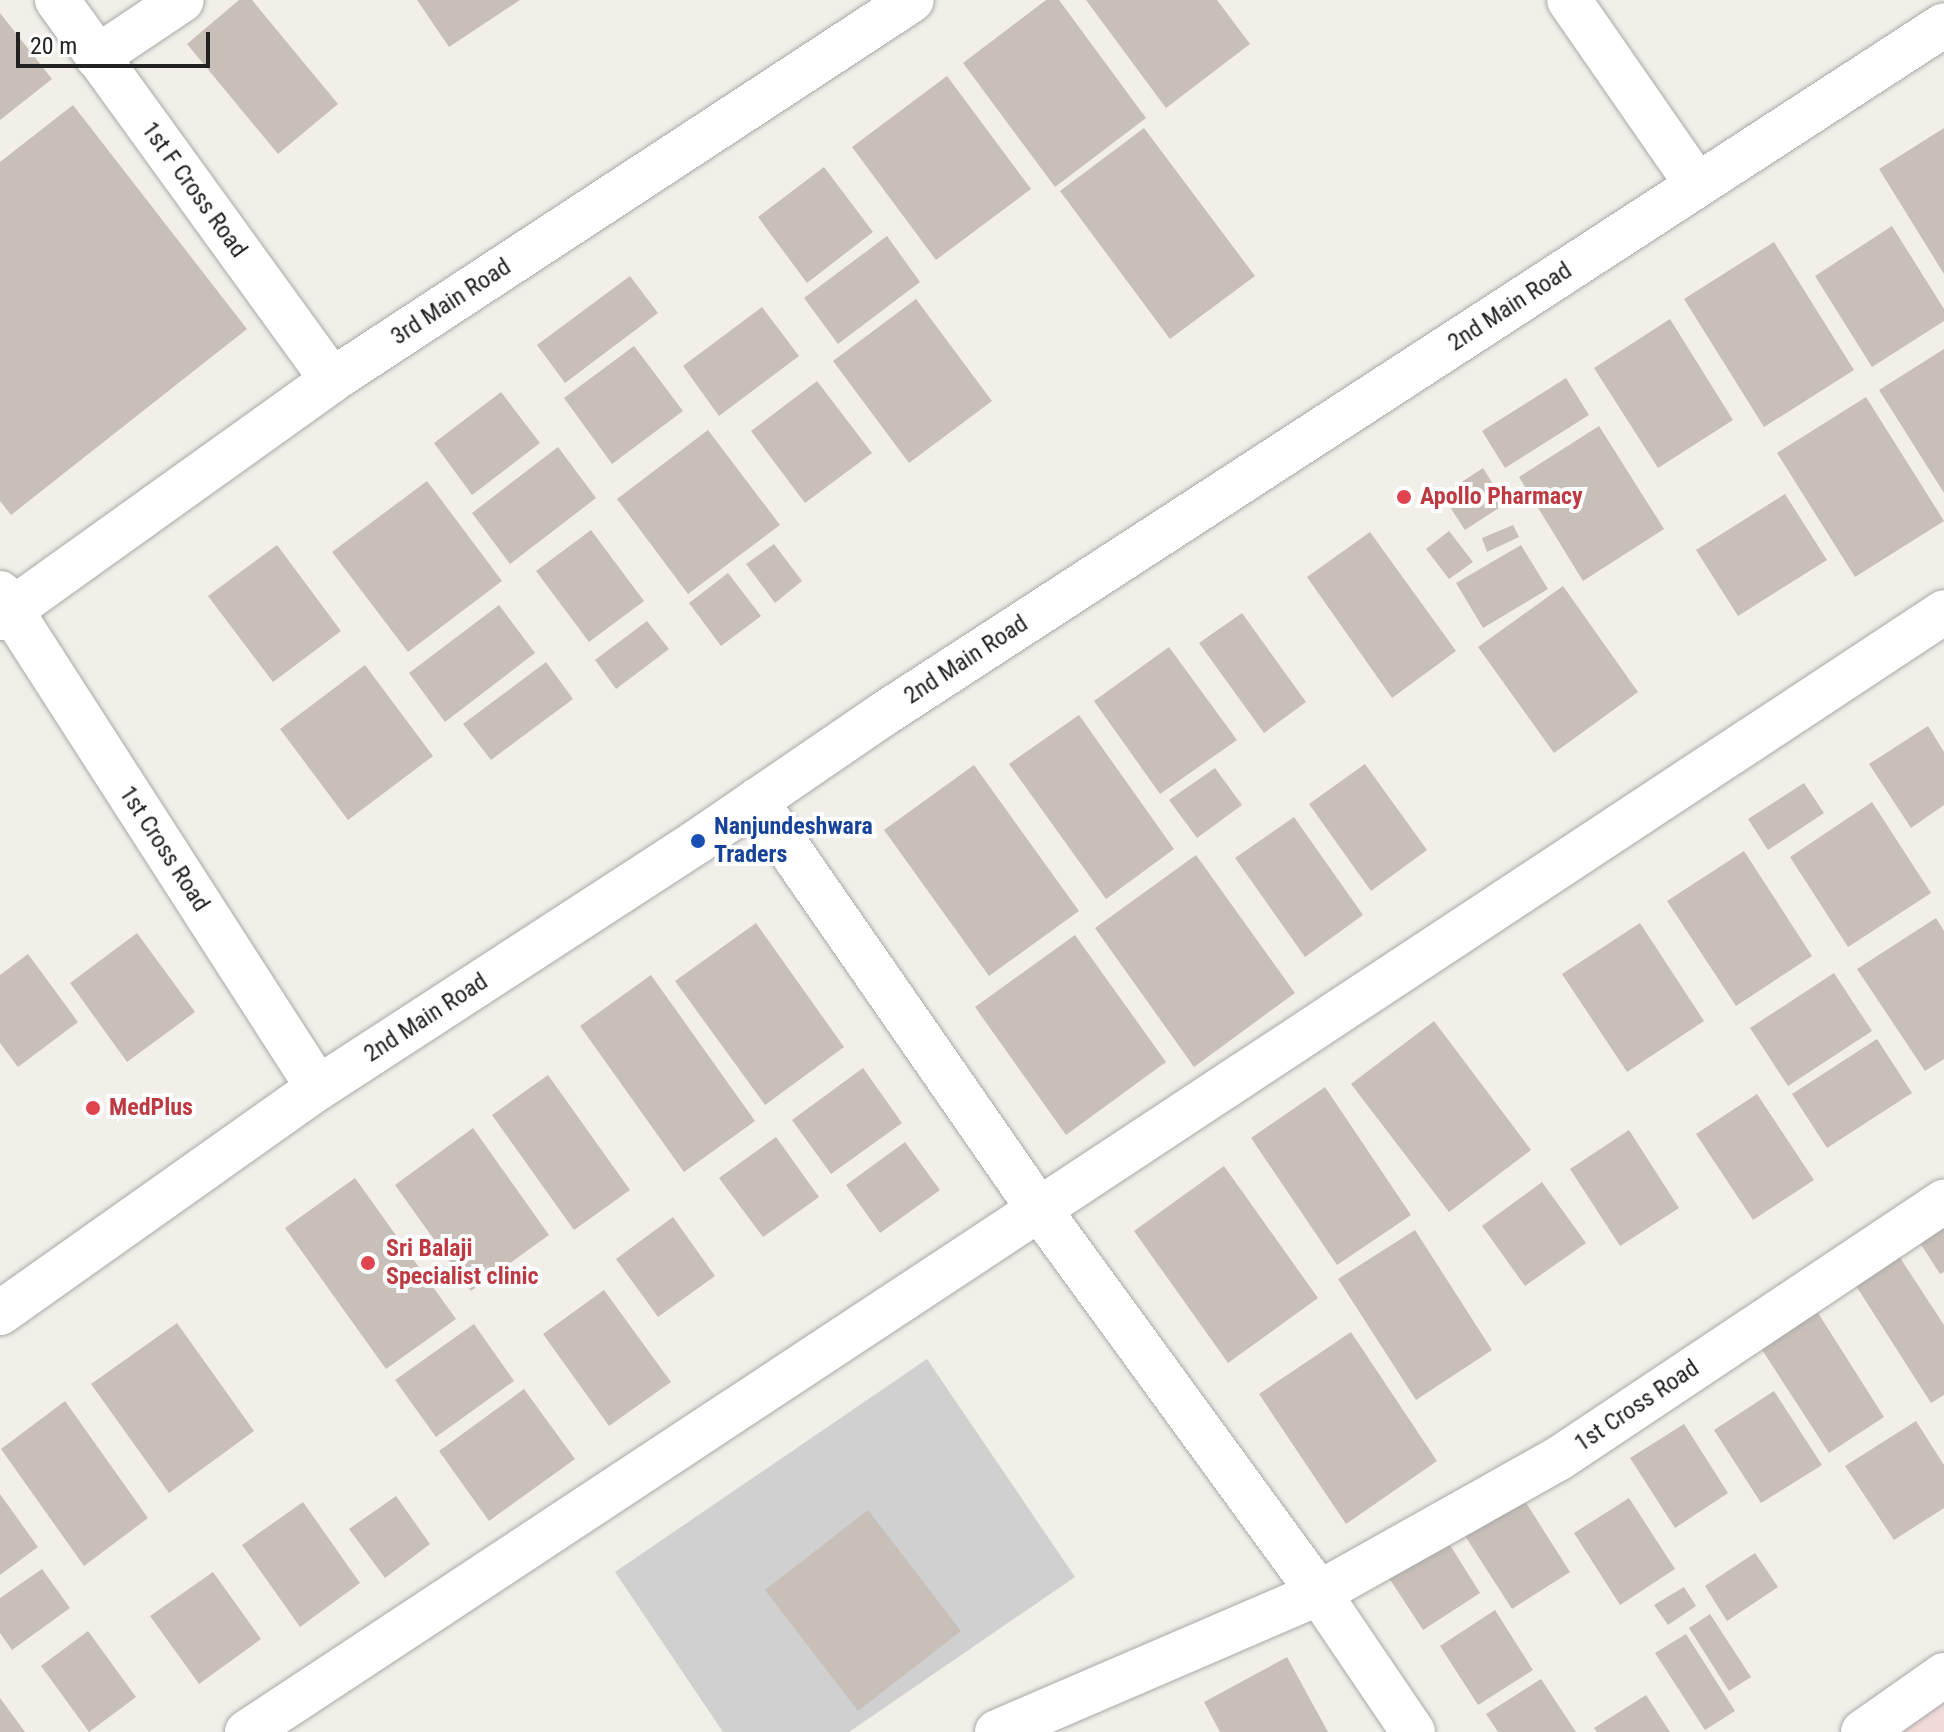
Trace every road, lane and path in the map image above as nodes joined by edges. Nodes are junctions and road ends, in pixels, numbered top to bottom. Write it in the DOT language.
graph roads {
  1 [pos="57,0"];
  2 [pos="182,0"];
  3 [pos="912,0"];
  4 [pos="1569,0"];
  5 [pos="1944,25"];
  6 [pos="97,57"];
  7 [pos="1697,185"];
  8 [pos="332,380"];
  9 [pos="4,607"];
  10 [pos="1944,612"];
  11 [pos="756,801"];
  12 [pos="318,1088"];
  13 [pos="1944,1202"];
  14 [pos="1039,1209"];
  15 [pos="0,1313"];
  16 [pos="1319,1593"];
  17 [pos="1944,1675"];
  18 [pos="247,1732"];
  19 [pos="997,1732"];
  20 [pos="1413,1732"];
  21 [pos="1863,1732"];
  1 -- 6 [label="street, 1st F Cross Road"];
  2 -- 6 [label="street"];
  3 -- 8 [label="street, 3rd Main Road"];
  4 -- 7 [label="street"];
  5 -- 7 [label="street, 2nd Main Road"];
  6 -- 8 [label="street, 1st F Cross Road"];
  7 -- 11 [label="street, 2nd Main Road"];
  8 -- 9 [label="street, 3rd Main Road"];
  9 -- 12 [label="street, 1st Cross Road"];
  10 -- 14 [label="street"];
  11 -- 12 [label="street, 2nd Main Road"];
  11 -- 14 [label="street"];
  12 -- 15 [label="street, 2nd Main Road"];
  13 -- 16 [label="street, 1st Cross Road"];
  14 -- 16 [label="street"];
  14 -- 18 [label="street"];
  16 -- 19 [label="street, 1st Cross Road"];
  16 -- 20 [label="street"];
  17 -- 21 [label="street"];
}
